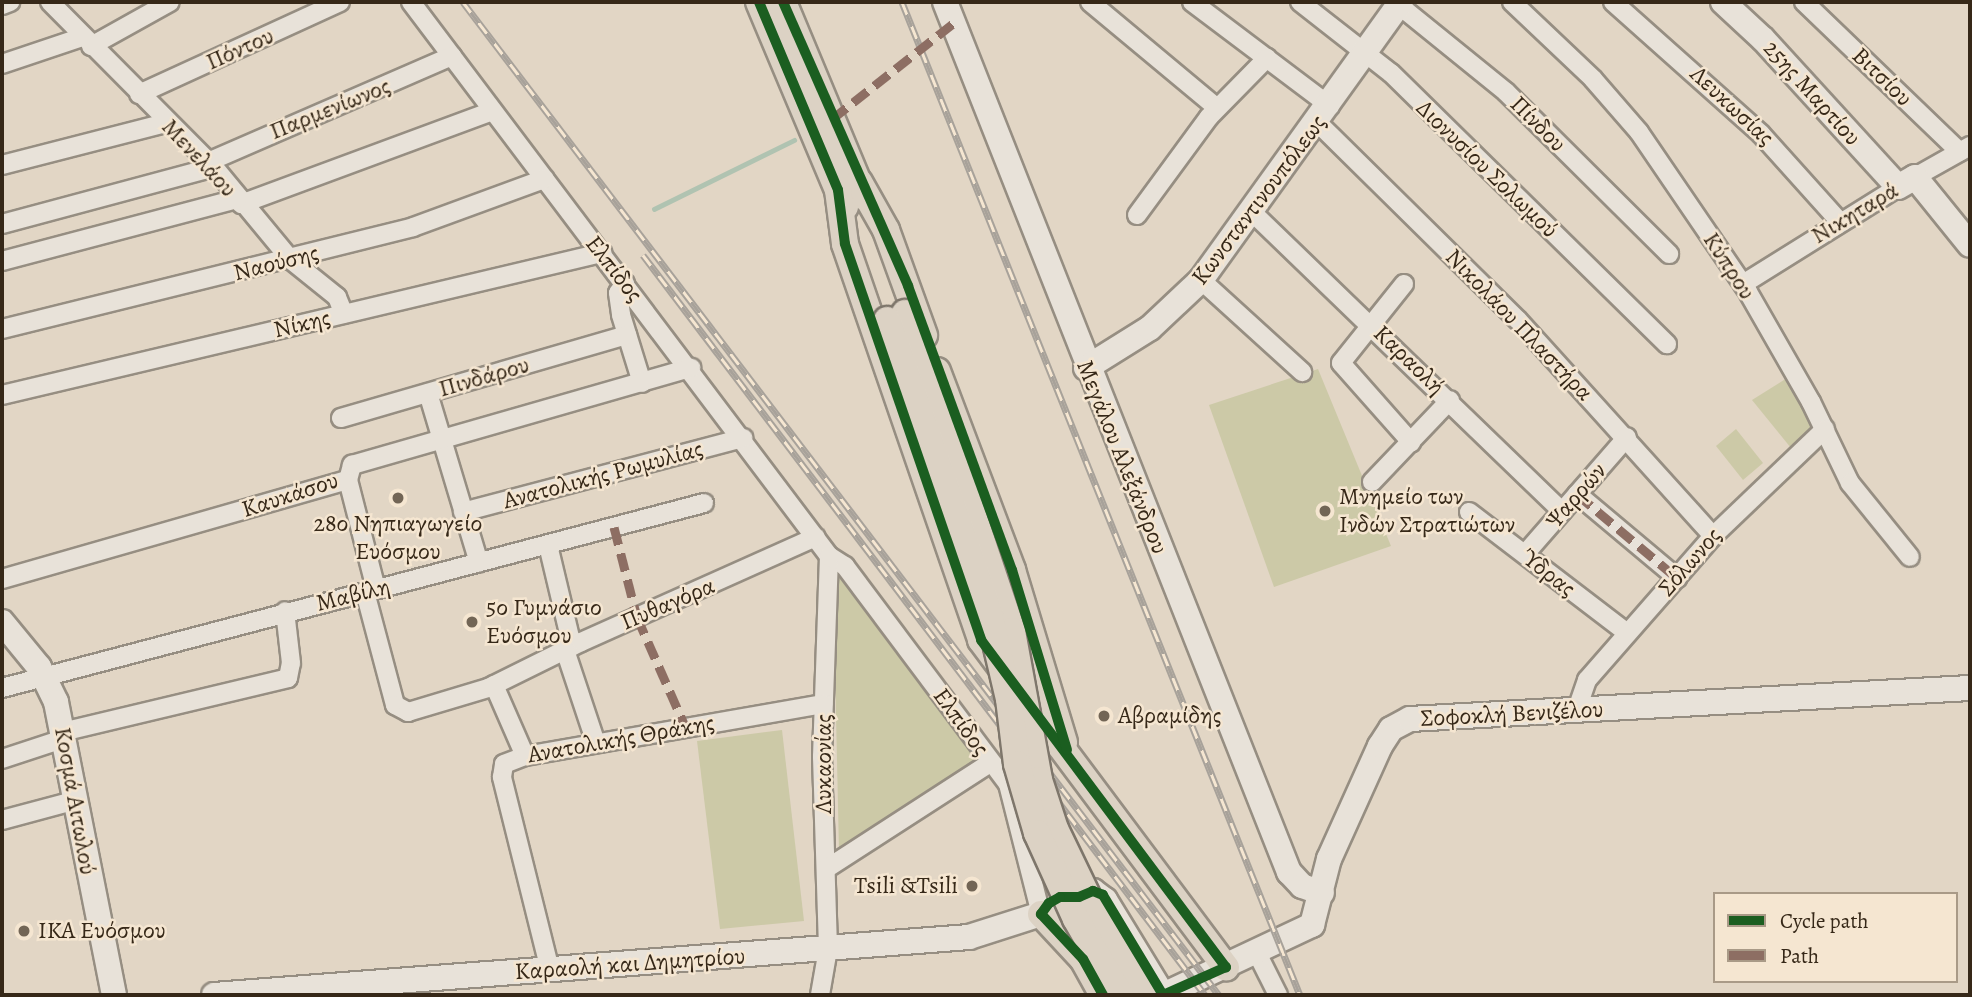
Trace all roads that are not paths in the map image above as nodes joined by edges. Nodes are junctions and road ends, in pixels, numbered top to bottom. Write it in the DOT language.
graph roads {
  1 [pos="10,2"];
  2 [pos="50,2"];
  3 [pos="170,2"];
  4 [pos="340,2"];
  5 [pos="411,2"];
  6 [pos="759,2"];
  7 [pos="783,2"];
  8 [pos="945,2"];
  9 [pos="1090,2"];
  10 [pos="1192,2"];
  11 [pos="1300,2"];
  12 [pos="1512,2"];
  13 [pos="1613,2"];
  14 [pos="1723,2"];
  15 [pos="1398,3"];
  16 [pos="1807,3"];
  17 [pos="2,5"];
  18 [pos="87,42"];
  19 [pos="1367,54"];
  20 [pos="452,56"];
  21 [pos="1266,58"];
  22 [pos="2,64"];
  23 [pos="139,94"];
  24 [pos="1217,108"];
  25 [pos="492,110"];
  26 [pos="1323,114"];
  27 [pos="166,123"];
  28 [pos="1965,149"];
  29 [pos="211,164"];
  30 [pos="2,165"];
  31 [pos="544,179"];
  32 [pos="1907,182"];
  33 [pos="848,186"];
  34 [pos="239,202"];
  35 [pos="1252,212"];
  36 [pos="1136,215"];
  37 [pos="1840,222"];
  38 [pos="2,224"];
  39 [pos="1970,245"];
  40 [pos="603,253"];
  41 [pos="1669,254"];
  42 [pos="291,260"];
  43 [pos="2,261"];
  44 [pos="1201,280"];
  45 [pos="625,283"];
  46 [pos="1404,284"];
  47 [pos="1743,284"];
  48 [pos="344,314"];
  49 [pos="896,316"];
  50 [pos="1370,323"];
  51 [pos="2,329"];
  52 [pos="627,335"];
  53 [pos="1667,344"];
  54 [pos="691,368"];
  55 [pos="1086,368"];
  56 [pos="1302,372"];
  57 [pos="642,383"];
  58 [pos="428,393"];
  59 [pos="2,395"];
  60 [pos="1450,400"];
  61 [pos="341,418"];
  62 [pos="1825,429"];
  63 [pos="1627,437"];
  64 [pos="743,438"];
  65 [pos="442,441"];
  66 [pos="1411,442"];
  67 [pos="348,480"];
  68 [pos="1372,482"];
  69 [pos="1577,494"];
  70 [pos="704,503"];
  71 [pos="1562,511"];
  72 [pos="463,512"];
  73 [pos="1469,512"];
  74 [pos="1713,536"];
  75 [pos="816,537"];
  76 [pos="548,545"];
  77 [pos="1525,554"];
  78 [pos="829,556"];
  79 [pos="1910,557"];
  80 [pos="479,563"];
  81 [pos="1677,578"];
  82 [pos="2,579"];
  83 [pos="370,591"];
  84 [pos="285,611"];
  85 [pos="4,627"];
  86 [pos="1627,634"];
  87 [pos="568,648"];
  88 [pos="46,677"];
  89 [pos="494,685"];
  90 [pos="2,688"];
  91 [pos="1970,688"];
  92 [pos="824,704"];
  93 [pos="1576,712"];
  94 [pos="63,736"];
  95 [pos="596,743"];
  96 [pos="525,756"];
  97 [pos="2,759"];
  98 [pos="990,763"];
  99 [pos="1071,763"];
  100 [pos="72,801"];
  101 [pos="2,820"];
  102 [pos="826,869"];
  103 [pos="1322,893"];
  104 [pos="1041,914"];
  105 [pos="828,949"];
  106 [pos="1257,953"];
  107 [pos="1226,967"];
  108 [pos="550,970"];
  109 [pos="114,995"];
  110 [pos="214,995"];
  111 [pos="820,995"];
  112 [pos="1103,995"];
  113 [pos="1120,995"];
  114 [pos="1144,995"];
  115 [pos="1163,995"];
  116 [pos="1278,995"];
  1 -- 17 [label="street"];
  2 -- 18 [label="street, Μενελάου"];
  3 -- 18 [label="street"];
  4 -- 23 [label="street, Πόντου"];
  5 -- 20 [label="street, Ελπίδος"];
  6 -- 33 [label="main road"];
  7 -- 33 [label="main road"];
  8 -- 55 [label="street, Μεγάλου Αλεξάνδρου"];
  9 -- 24 [label="street"];
  10 -- 21 [label="street, Νικολάου Πλαστήρα"];
  11 -- 19 [label="street, Διονυσίου Σολωμού"];
  12 -- 47 [label="street, Κύπρου"];
  13 -- 37 [label="street, Λευκωσίας"];
  14 -- 32 [label="street, 25ης Μαρτίου"];
  15 -- 19 [label="street, Κωνσταντινουπόλεως"];
  15 -- 41 [label="street, Πίνδου"];
  16 -- 28 [label="street, Βιτσίου"];
  18 -- 22 [label="street"];
  18 -- 23 [label="street, Μενελάου"];
  19 -- 26 [label="street, Κωνσταντινουπόλεως"];
  19 -- 53 [label="street, Διονυσίου Σολωμού"];
  20 -- 25 [label="street, Ελπίδος"];
  20 -- 29 [label="street, Παρμενίωνος"];
  21 -- 24 [label="street"];
  21 -- 26 [label="street, Νικολάου Πλαστήρα"];
  23 -- 27 [label="street, Μενελάου"];
  24 -- 36 [label="street"];
  25 -- 31 [label="street, Ελπίδος"];
  25 -- 34 [label="street"];
  26 -- 35 [label="street, Κωνσταντινουπόλεως"];
  26 -- 63 [label="street, Νικολάου Πλαστήρα"];
  27 -- 29 [label="street, Μενελάου"];
  27 -- 30 [label="street"];
  28 -- 32 [label="street, Νικηταρά"];
  29 -- 34 [label="street, Μενελάου"];
  29 -- 38 [label="street, Παρμενίωνος"];
  31 -- 40 [label="street, Ελπίδος"];
  31 -- 42 [label="street, Ναούσης"];
  32 -- 37 [label="street, Νικηταρά"];
  32 -- 39 [label="street, 25ης Μαρτίου"];
  33 -- 49 [label="main road"];
  33 -- 99 [label="main road"];
  33 -- 99 [label="main road"];
  34 -- 42 [label="street, Μενελάου"];
  34 -- 43 [label="street"];
  35 -- 44 [label="street, Κωνσταντινουπόλεως"];
  35 -- 50 [label="street, Καραολή"];
  37 -- 47 [label="street, Νικηταρά"];
  40 -- 45 [label="street, Ελπίδος"];
  40 -- 48 [label="street, Νίκης"];
  42 -- 48 [label="street, Μενελάου"];
  42 -- 51 [label="street, Ναούσης"];
  44 -- 55 [label="street, Κωνσταντινουπόλεως"];
  44 -- 56 [label="street"];
  45 -- 52 [label="street"];
  45 -- 54 [label="street, Ελπίδος"];
  46 -- 50 [label="street"];
  47 -- 62 [label="street, Κύπρου"];
  48 -- 59 [label="street, Νίκης"];
  49 -- 113 [label="main road, bridge"];
  49 -- 114 [label="main road, bridge"];
  50 -- 60 [label="street, Καραολή"];
  50 -- 66 [label="street"];
  52 -- 57 [label="street"];
  52 -- 58 [label="street, Πινδάρου"];
  54 -- 57 [label="street, Καυκάσου"];
  54 -- 64 [label="street, Ελπίδος"];
  55 -- 103 [label="street, Μεγάλου Αλεξάνδρου"];
  57 -- 65 [label="street, Καυκάσου"];
  58 -- 61 [label="street, Πινδάρου"];
  58 -- 65 [label="street"];
  60 -- 66 [label="street"];
  60 -- 71 [label="street, Καραολή"];
  62 -- 74 [label="street, Σόλωνος"];
  62 -- 79 [label="street, Κύπρου"];
  63 -- 69 [label="street, Ψαρρών"];
  63 -- 74 [label="street, Νικολάου Πλαστήρα"];
  64 -- 72 [label="street, Ανατολικής Ρωμυλίας"];
  64 -- 75 [label="street, Ελπίδος"];
  65 -- 67 [label="street, Καυκάσου"];
  65 -- 72 [label="street"];
  66 -- 68 [label="street"];
  67 -- 82 [label="street, Καυκάσου"];
  67 -- 83 [label="street"];
  69 -- 71 [label="street, Ψαρρών"];
  69 -- 81 [label="street"];
  70 -- 76 [label="street, Μαβίλη"];
  71 -- 77 [label="street, Ψαρρών"];
  72 -- 80 [label="street"];
  73 -- 77 [label="street, Ύδρας"];
  74 -- 81 [label="street, Σόλωνος"];
  75 -- 78 [label="street"];
  75 -- 87 [label="street, Πυθαγόρα"];
  76 -- 80 [label="street, Μαβίλη"];
  76 -- 87 [label="street"];
  77 -- 86 [label="street, Ύδρας"];
  78 -- 92 [label="street, Λυκαονίας"];
  78 -- 98 [label="street, Ελπίδος"];
  80 -- 83 [label="street, Μαβίλη"];
  81 -- 86 [label="street, Σόλωνος"];
  83 -- 84 [label="street, Μαβίλη"];
  83 -- 89 [label="street, Πυθαγόρα"];
  84 -- 88 [label="street, Μαβίλη"];
  84 -- 94 [label="street"];
  85 -- 88 [label="street, Κοσμά Αιτωλού"];
  86 -- 93 [label="street, Σόλωνος"];
  87 -- 89 [label="street, Πυθαγόρα"];
  87 -- 95 [label="street"];
  88 -- 90 [label="street, Μαβίλη"];
  88 -- 94 [label="street, Κοσμά Αιτωλού"];
  89 -- 96 [label="street"];
  91 -- 93 [label="street, Σοφοκλή Βενιζέλου"];
  92 -- 95 [label="street, Ανατολικής Θράκης"];
  92 -- 102 [label="street, Λυκαονίας"];
  93 -- 103 [label="street, Σοφοκλή Βενιζέλου"];
  94 -- 97 [label="street"];
  94 -- 100 [label="street, Κοσμά Αιτωλού"];
  95 -- 96 [label="street, Ανατολικής Θράκης"];
  96 -- 108 [label="street, Ανατολικής Θράκης"];
  98 -- 102 [label="street"];
  98 -- 104 [label="street, Ελπίδος"];
  99 -- 107 [label="main road"];
  100 -- 101 [label="street"];
  100 -- 109 [label="street, Κοσμά Αιτωλού"];
  102 -- 105 [label="street, Λυκαονίας"];
  103 -- 106 [label="street, Σοφοκλή Βενιζέλου"];
  104 -- 105 [label="street, Καραολή και Δημητρίου"];
  104 -- 112 [label="main road"];
  104 -- 115 [label="street, Καραολή και Δημητρίου"];
  105 -- 108 [label="street, Καραολή και Δημητρίου"];
  105 -- 111 [label="street, Λυκαονίας"];
  106 -- 107 [label="street, Σοφοκλή Βενιζέλου"];
  106 -- 116 [label="street"];
  107 -- 115 [label="street, Σοφοκλή Βενιζέλου"];
  108 -- 110 [label="street, Καραολή και Δημητρίου"];
}
